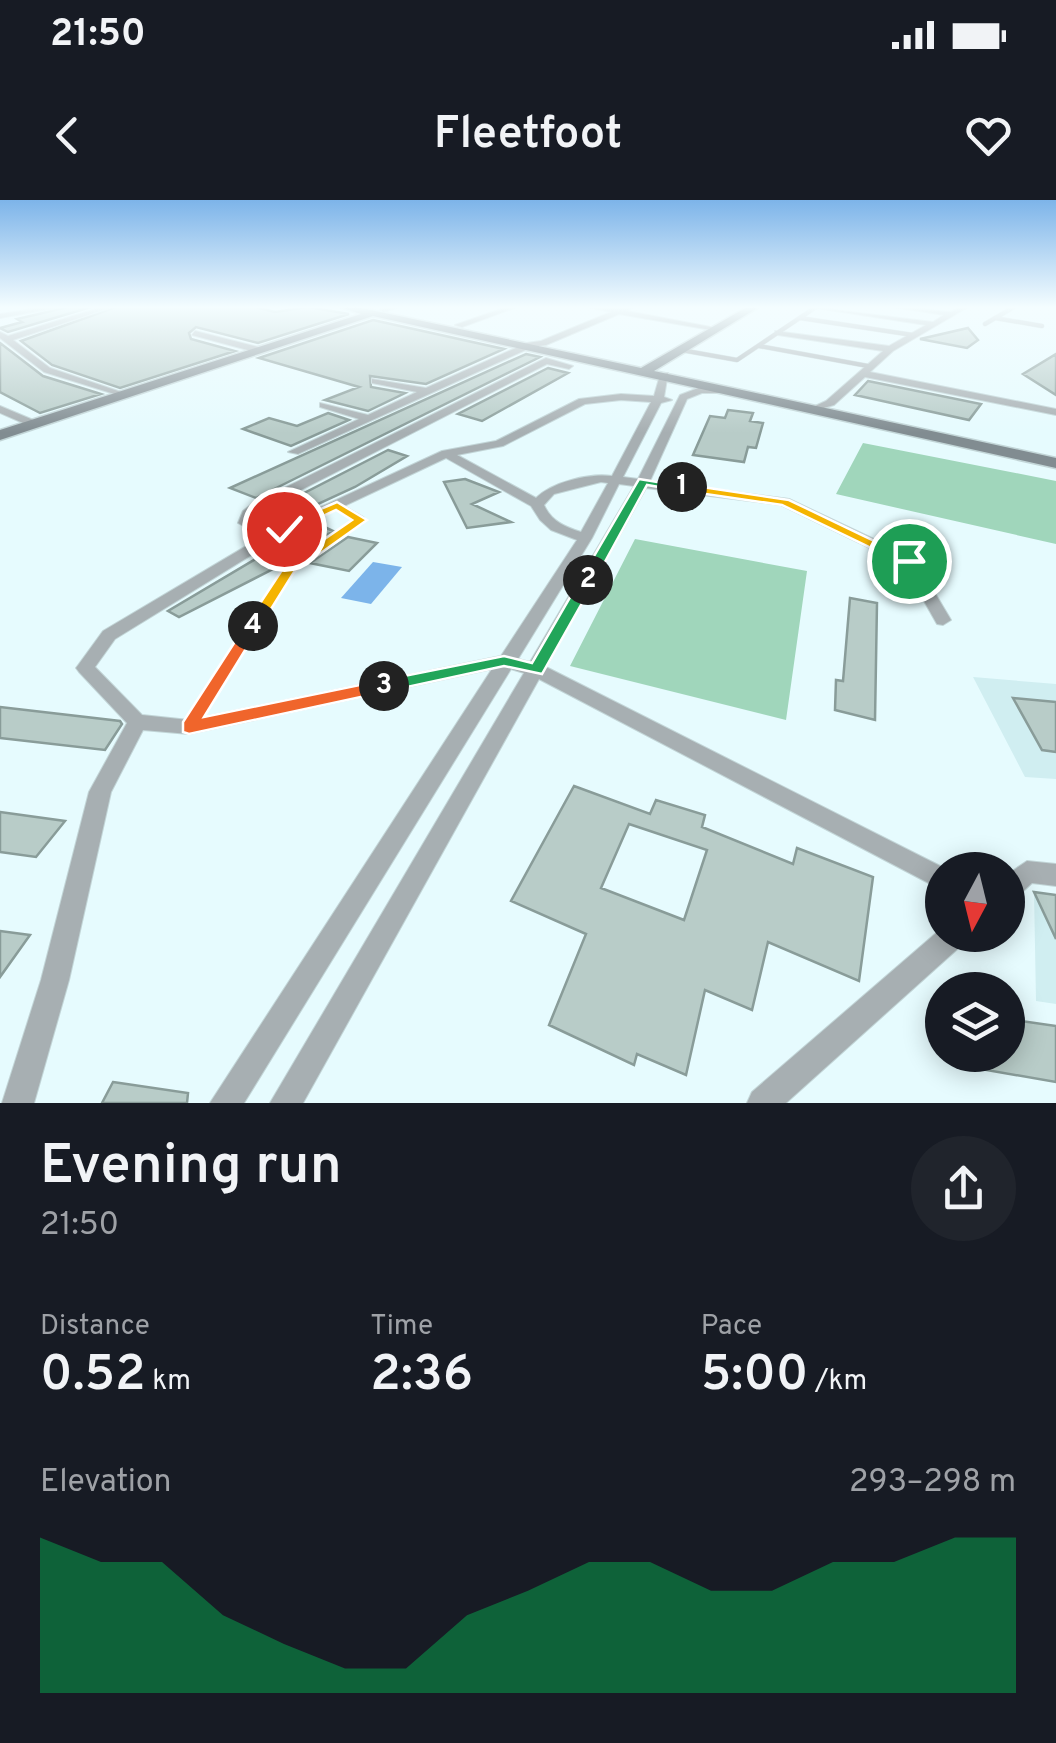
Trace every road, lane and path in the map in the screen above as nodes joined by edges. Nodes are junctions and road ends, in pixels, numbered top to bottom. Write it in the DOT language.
graph roads {
  1 [pos="18,349"];
  2 [pos="256,349"];
  3 [pos="525,349"];
  4 [pos="560,349"];
  5 [pos="679,349"];
  6 [pos="754,349"];
  7 [pos="773,349"];
  8 [pos="890,349"];
  9 [pos="682,350"];
  10 [pos="568,366"];
  11 [pos="648,369"];
  12 [pos="865,369"];
  13 [pos="375,381"];
  14 [pos="736,390"];
  15 [pos="426,391"];
  16 [pos="122,395"];
  17 [pos="657,399"];
  18 [pos="680,402"];
  19 [pos="324,405"];
  20 [pos="823,406"];
  21 [pos="0,409"];
  22 [pos="1056,412"];
  23 [pos="368,418"];
  24 [pos="34,424"];
  25 [pos="0,435"];
  26 [pos="294,452"];
  27 [pos="446,453"];
  28 [pos="1056,454"];
  29 [pos="1056,464"];
  30 [pos="618,478"];
  31 [pos="643,482"];
  32 [pos="537,504"];
  33 [pos="337,506"];
  34 [pos="284,529"];
  35 [pos="584,538"];
  36 [pos="944,620"];
  37 [pos="504,661"];
  38 [pos="536,670"];
  39 [pos="137,722"];
  40 [pos="189,727"];
  41 [pos="925,870"];
  42 [pos="1025,874"];
  43 [pos="1056,875"];
  44 [pos="935,952"];
  45 [pos="18,1103"];
  46 [pos="226,1103"];
  47 [pos="286,1103"];
  48 [pos="762,1103"];
  1 -- 16 [label="street"];
  2 -- 16 [label="main road"];
  3 -- 15 [label="street"];
  4 -- 11 [label="main road"];
  5 -- 11 [label="main road"];
  6 -- 9 [label="lane"];
  7 -- 12 [label="lane"];
  8 -- 12 [label="street"];
  9 -- 11 [label="main road"];
  10 -- 34 [label="street"];
  11 -- 14 [label="main road"];
  11 -- 17 [label="street"];
  11 -- 20 [label="main road"];
  12 -- 20 [label="street"];
  12 -- 22 [label="street"];
  13 -- 15 [label="street"];
  14 -- 18 [label="street"];
  14 -- 20 [label="main road"];
  15 -- 23 [label="street"];
  16 -- 24 [label="main road"];
  17 -- 18 [label="street"];
  17 -- 27 [label="street"];
  17 -- 30 [label="street"];
  18 -- 31 [label="street"];
  19 -- 23 [label="street"];
  20 -- 28 [label="main road"];
  20 -- 29 [label="main road"];
  21 -- 24 [label="street"];
  23 -- 26 [label="street"];
  24 -- 25 [label="main road"];
  27 -- 32 [label="street"];
  27 -- 33 [label="street"];
  30 -- 31 [label="street"];
  30 -- 32 [label="street"];
  30 -- 35 [label="street"];
  31 -- 36 [label="street"];
  31 -- 38 [label="street"];
  32 -- 35 [label="street"];
  33 -- 34 [label="street"];
  33 -- 40 [label="lane"];
  34 -- 39 [label="street"];
  35 -- 37 [label="street"];
  37 -- 38 [label="street"];
  37 -- 40 [label="street"];
  37 -- 46 [label="street"];
  38 -- 41 [label="street"];
  38 -- 47 [label="street"];
  39 -- 40 [label="street"];
  39 -- 45 [label="street"];
  42 -- 43 [label="street"];
  44 -- 48 [label="street"];
}
